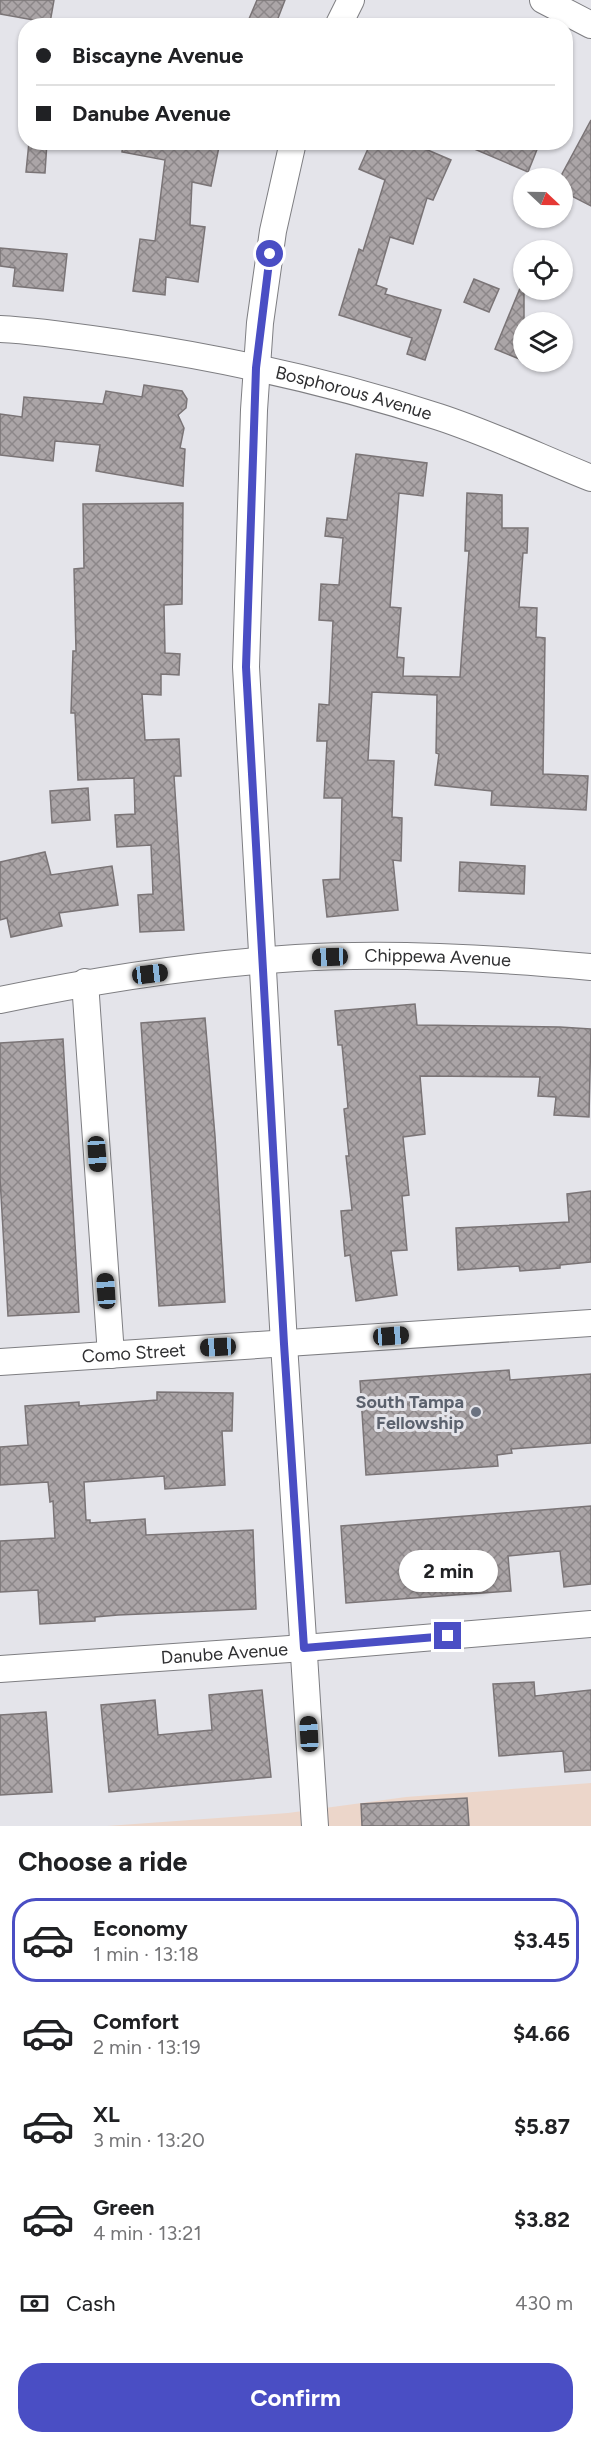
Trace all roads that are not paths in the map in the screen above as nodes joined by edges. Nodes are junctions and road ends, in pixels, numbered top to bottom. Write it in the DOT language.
graph roads {
  1 [pos="351,0"];
  2 [pos="543,0"];
  3 [pos="342,18"];
  4 [pos="591,25"];
  5 [pos="291,150"];
  6 [pos="0,329"];
  7 [pos="256,368"];
  8 [pos="591,478"];
  9 [pos="262,961"];
  10 [pos="591,967"];
  11 [pos="85,982"];
  12 [pos="0,1000"];
  13 [pos="591,1323"];
  14 [pos="284,1344"];
  15 [pos="111,1355"];
  16 [pos="0,1362"];
  17 [pos="591,1624"];
  18 [pos="304,1648"];
  19 [pos="0,1669"];
  20 [pos="315,1826"];
  1 -- 3 [label="street"];
  2 -- 4 [label="street"];
  5 -- 7 [label="street"];
  6 -- 7 [label="street, Bosphorous Avenue"];
  7 -- 8 [label="street, Bosphorous Avenue"];
  7 -- 9 [label="street"];
  9 -- 10 [label="street, Chippewa Avenue"];
  9 -- 11 [label="street, Chippewa Avenue"];
  9 -- 14 [label="street"];
  11 -- 12 [label="street, Chippewa Avenue"];
  11 -- 15 [label="street"];
  13 -- 14 [label="street, Como Street"];
  14 -- 15 [label="street, Como Street"];
  14 -- 18 [label="street"];
  15 -- 16 [label="street, Como Street"];
  17 -- 18 [label="street, Danube Avenue"];
  18 -- 19 [label="street, Danube Avenue"];
  18 -- 20 [label="street"];
}
